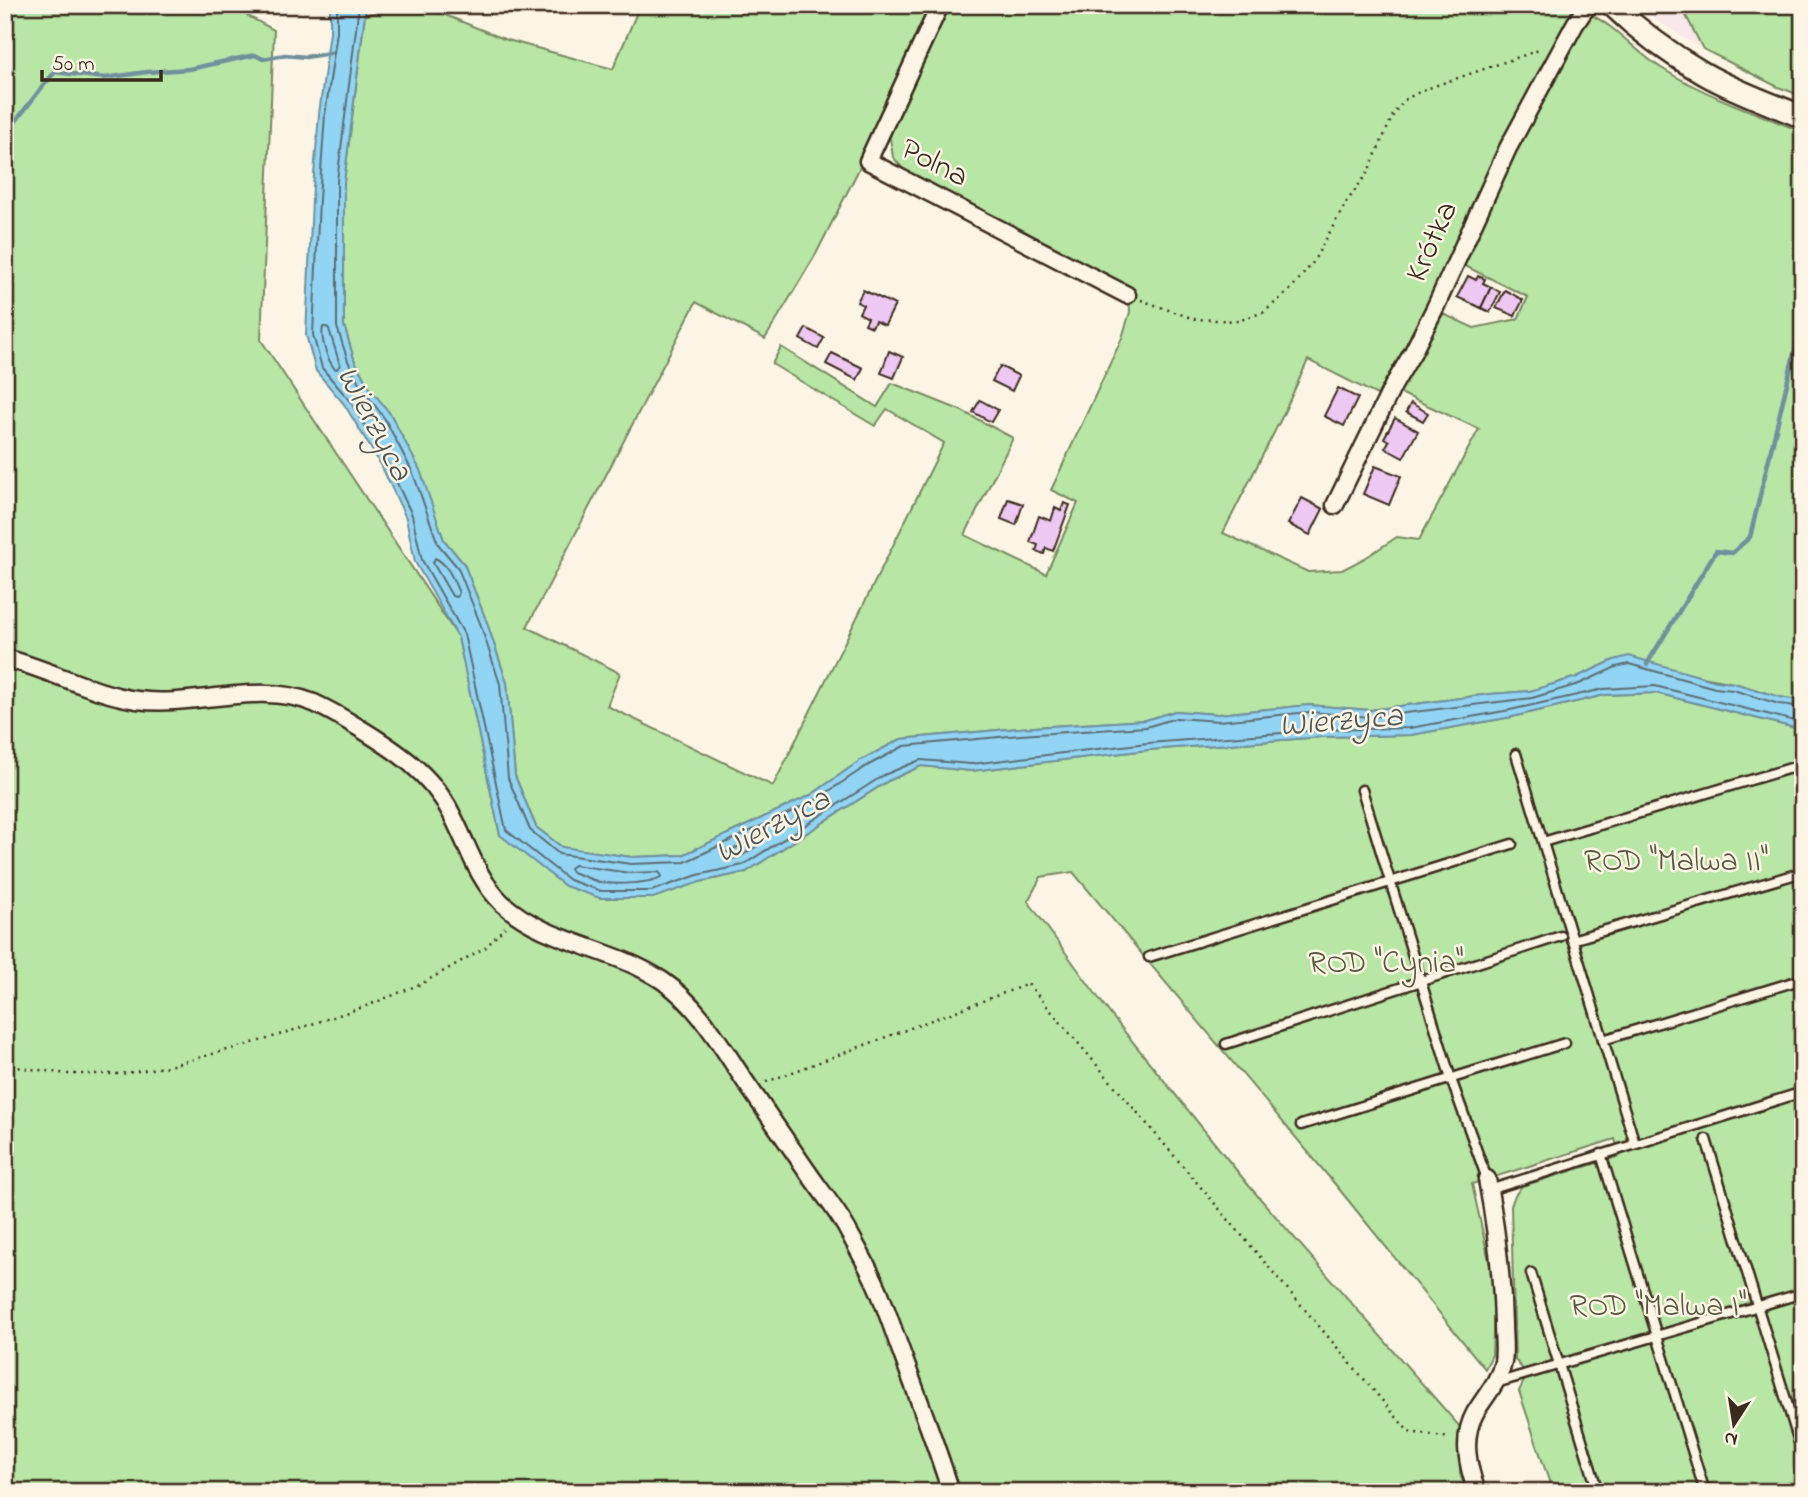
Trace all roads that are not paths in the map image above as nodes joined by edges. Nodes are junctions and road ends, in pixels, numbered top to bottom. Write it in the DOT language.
graph roads {
  1 [pos="940,5"];
  2 [pos="1588,5"];
  3 [pos="1612,5"];
  4 [pos="1803,117"];
  5 [pos="1127,295"];
  6 [pos="1335,505"];
  7 [pos="5,658"];
  8 [pos="1516,754"];
  9 [pos="1803,770"];
  10 [pos="1362,790"];
  11 [pos="1543,842"];
  12 [pos="1512,845"];
  13 [pos="1803,872"];
  14 [pos="1390,883"];
  15 [pos="1561,936"];
  16 [pos="1572,940"];
  17 [pos="1149,957"];
  18 [pos="1803,979"];
  19 [pos="1420,980"];
  20 [pos="1603,1040"];
  21 [pos="1565,1043"];
  22 [pos="1226,1044"];
  23 [pos="1451,1079"];
  24 [pos="1803,1092"];
  25 [pos="1301,1125"];
  26 [pos="1706,1139"];
  27 [pos="1634,1144"];
  28 [pos="1601,1154"];
  29 [pos="1488,1185"];
  30 [pos="1531,1273"];
  31 [pos="1803,1293"];
  32 [pos="1757,1307"];
  33 [pos="1657,1336"];
  34 [pos="1559,1366"];
  35 [pos="1496,1383"];
  36 [pos="1803,1455"];
  37 [pos="1803,1487"];
  38 [pos="951,1492"];
  39 [pos="1477,1492"];
  40 [pos="1598,1492"];
  41 [pos="1705,1492"];
  42 [pos="1787,1492"];
  1 -- 5 [label="street, Polna"];
  2 -- 6 [label="street, Krótka"];
  3 -- 4 [label="street"];
  7 -- 38 [label="street"];
  8 -- 11 [label="lane"];
  9 -- 11 [label="lane"];
  10 -- 14 [label="lane"];
  11 -- 16 [label="lane"];
  12 -- 14 [label="lane"];
  13 -- 16 [label="lane"];
  14 -- 17 [label="lane"];
  14 -- 19 [label="lane"];
  15 -- 19 [label="lane"];
  16 -- 20 [label="lane"];
  18 -- 20 [label="lane"];
  19 -- 22 [label="lane"];
  19 -- 23 [label="lane"];
  20 -- 27 [label="lane"];
  21 -- 23 [label="lane"];
  23 -- 25 [label="lane"];
  23 -- 29 [label="lane"];
  24 -- 27 [label="lane"];
  26 -- 32 [label="lane"];
  27 -- 28 [label="lane"];
  28 -- 29 [label="lane"];
  28 -- 33 [label="lane"];
  29 -- 35 [label="street"];
  30 -- 34 [label="lane"];
  31 -- 32 [label="lane"];
  32 -- 33 [label="lane"];
  32 -- 36 [label="lane"];
  33 -- 34 [label="lane"];
  33 -- 41 [label="lane"];
  34 -- 35 [label="lane"];
  34 -- 40 [label="lane"];
  35 -- 39 [label="street"];
  37 -- 42 [label="lane"];
}
